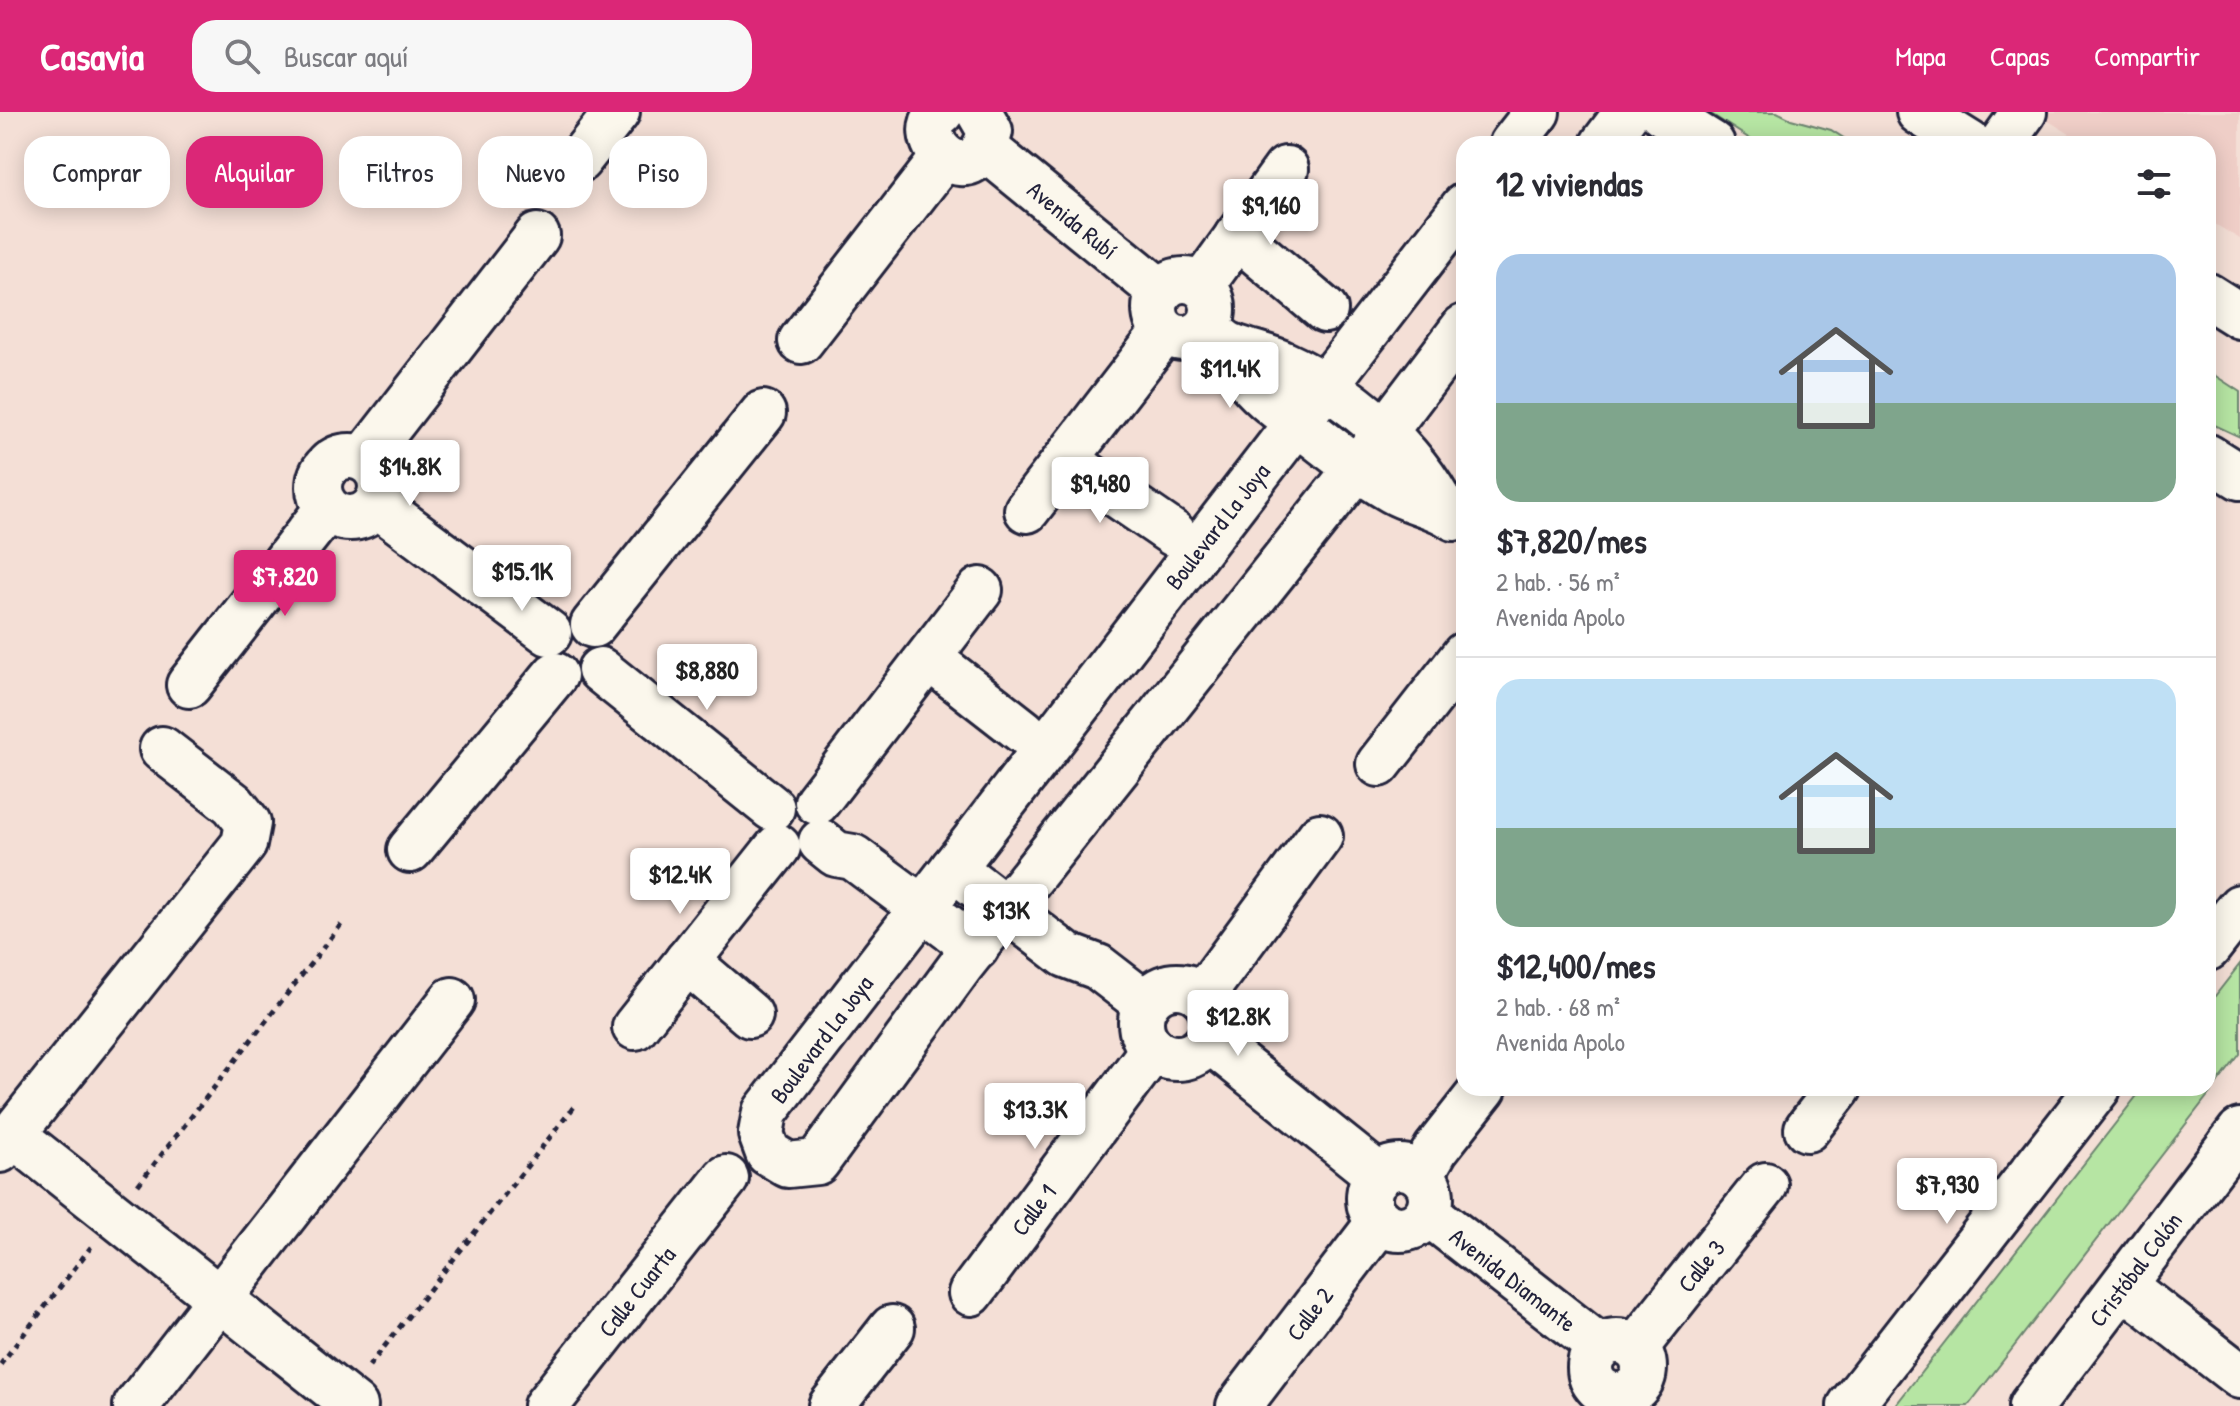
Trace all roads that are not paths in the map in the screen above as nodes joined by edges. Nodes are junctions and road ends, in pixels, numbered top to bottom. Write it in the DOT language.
graph roads {
  1 [pos="617,112"];
  2 [pos="1537,112"];
  3 [pos="1627,112"];
  4 [pos="1661,112"];
  5 [pos="1919,112"];
  6 [pos="2024,112"];
  7 [pos="960,123"];
  8 [pos="1518,136"];
  9 [pos="1609,136"];
  10 [pos="1699,136"];
  11 [pos="1957,136"];
  12 [pos="2007,136"];
  13 [pos="593,142"];
  14 [pos="1286,169"];
  15 [pos="1456,216"];
  16 [pos="537,236"];
  17 [pos="1237,236"];
  18 [pos="2216,301"];
  19 [pos="1175,303"];
  20 [pos="1325,310"];
  21 [pos="2240,316"];
  22 [pos="1219,337"];
  23 [pos="1456,338"];
  24 [pos="801,341"];
  25 [pos="1324,386"];
  26 [pos="763,413"];
  27 [pos="1297,422"];
  28 [pos="1385,431"];
  29 [pos="364,459"];
  30 [pos="1066,460"];
  31 [pos="2216,462"];
  32 [pos="1357,468"];
  33 [pos="2240,477"];
  34 [pos="376,504"];
  35 [pos="327,509"];
  36 [pos="1027,510"];
  37 [pos="1454,518"];
  38 [pos="1174,534"];
  39 [pos="980,590"];
  40 [pos="593,625"];
  41 [pos="552,654"];
  42 [pos="929,658"];
  43 [pos="1456,665"];
  44 [pos="600,670"];
  45 [pos="189,685"];
  46 [pos="1024,732"];
  47 [pos="162,749"];
  48 [pos="1379,764"];
  49 [pos="775,828"];
  50 [pos="825,833"];
  51 [pos="1320,836"];
  52 [pos="410,850"];
  53 [pos="961,858"];
  54 [pos="1015,899"];
  55 [pos="2240,907"];
  56 [pos="914,916"];
  57 [pos="2216,938"];
  58 [pos="969,956"];
  59 [pos="687,961"];
  60 [pos="1202,996"];
  61 [pos="452,1000"];
  62 [pos="1146,1004"];
  63 [pos="750,1015"];
  64 [pos="635,1027"];
  65 [pos="1209,1040"];
  66 [pos="1153,1049"];
  67 [pos="1478,1096"];
  68 [pos="1833,1096"];
  69 [pos="2092,1096"];
  70 [pos="1807,1129"];
  71 [pos="2240,1131"];
  72 [pos="6,1142"];
  73 [pos="726,1178"];
  74 [pos="1765,1185"];
  75 [pos="1409,1188"];
  76 [pos="2124,1286"];
  77 [pos="971,1293"];
  78 [pos="220,1299"];
  79 [pos="892,1328"];
  80 [pos="1618,1347"];
  81 [pos="2240,1376"];
  82 [pos="1602,1400"];
  83 [pos="350,1402"];
  84 [pos="136,1406"];
  85 [pos="546,1406"];
  86 [pos="831,1406"];
  87 [pos="1239,1406"];
  88 [pos="1850,1406"];
  89 [pos="2031,1406"];
  1 -- 13 [label="street"];
  2 -- 8 [label="street"];
  3 -- 9 [label="street"];
  4 -- 10 [label="street"];
  5 -- 11 [label="street"];
  6 -- 12 [label="street"];
  7 -- 19 [label="street, Avenida Rubí"];
  7 -- 24 [label="street"];
  14 -- 17 [label="street"];
  15 -- 25 [label="street, Boulevard La Joya"];
  16 -- 29 [label="street"];
  17 -- 19 [label="street"];
  17 -- 20 [label="street"];
  18 -- 21 [label="street"];
  19 -- 22 [label="street"];
  19 -- 30 [label="street"];
  22 -- 25 [label="street"];
  22 -- 27 [label="street"];
  23 -- 28 [label="street, Boulevard La Joya"];
  25 -- 27 [label="street, Boulevard La Joya"];
  25 -- 28 [label="street"];
  26 -- 40 [label="street"];
  27 -- 32 [label="street"];
  27 -- 53 [label="street, Boulevard La Joya"];
  28 -- 32 [label="street, Boulevard La Joya"];
  28 -- 37 [label="street"];
  29 -- 34 [label="street"];
  29 -- 35 [label="street"];
  30 -- 36 [label="street"];
  30 -- 38 [label="street"];
  31 -- 33 [label="street"];
  32 -- 37 [label="street"];
  32 -- 54 [label="street, Boulevard La Joya"];
  34 -- 35 [label="street"];
  34 -- 41 [label="street"];
  35 -- 45 [label="street"];
  39 -- 42 [label="street"];
  40 -- 41 [label="street"];
  40 -- 44 [label="street"];
  41 -- 44 [label="street"];
  41 -- 52 [label="street"];
  42 -- 46 [label="street"];
  42 -- 50 [label="street"];
  43 -- 48 [label="street"];
  44 -- 49 [label="street"];
  47 -- 72 [label="street"];
  49 -- 50 [label="street"];
  49 -- 59 [label="street"];
  50 -- 56 [label="street"];
  51 -- 60 [label="street"];
  53 -- 54 [label="street"];
  53 -- 56 [label="street, Boulevard La Joya"];
  54 -- 58 [label="street, Boulevard La Joya"];
  54 -- 62 [label="street"];
  55 -- 57 [label="street"];
  56 -- 58 [label="street"];
  56 -- 58 [label="street, Boulevard La Joya"];
  59 -- 63 [label="street"];
  59 -- 64 [label="street"];
  60 -- 62 [label="street"];
  60 -- 65 [label="street"];
  61 -- 78 [label="street"];
  62 -- 66 [label="street"];
  65 -- 66 [label="street"];
  65 -- 75 [label="street, Avenida Diamante"];
  66 -- 77 [label="street, Calle 1"];
  67 -- 75 [label="street"];
  68 -- 70 [label="street"];
  69 -- 88 [label="street"];
  71 -- 76 [label="street, Cristóbal Colón"];
  72 -- 78 [label="street"];
  73 -- 85 [label="street, Calle Cuarta"];
  74 -- 80 [label="street, Calle 3"];
  75 -- 80 [label="street, Avenida Diamante"];
  75 -- 87 [label="street, Calle 2"];
  76 -- 81 [label="street"];
  76 -- 89 [label="street, Cristóbal Colón"];
  78 -- 83 [label="street"];
  78 -- 84 [label="street"];
  79 -- 86 [label="street"];
  80 -- 82 [label="street"];
}
